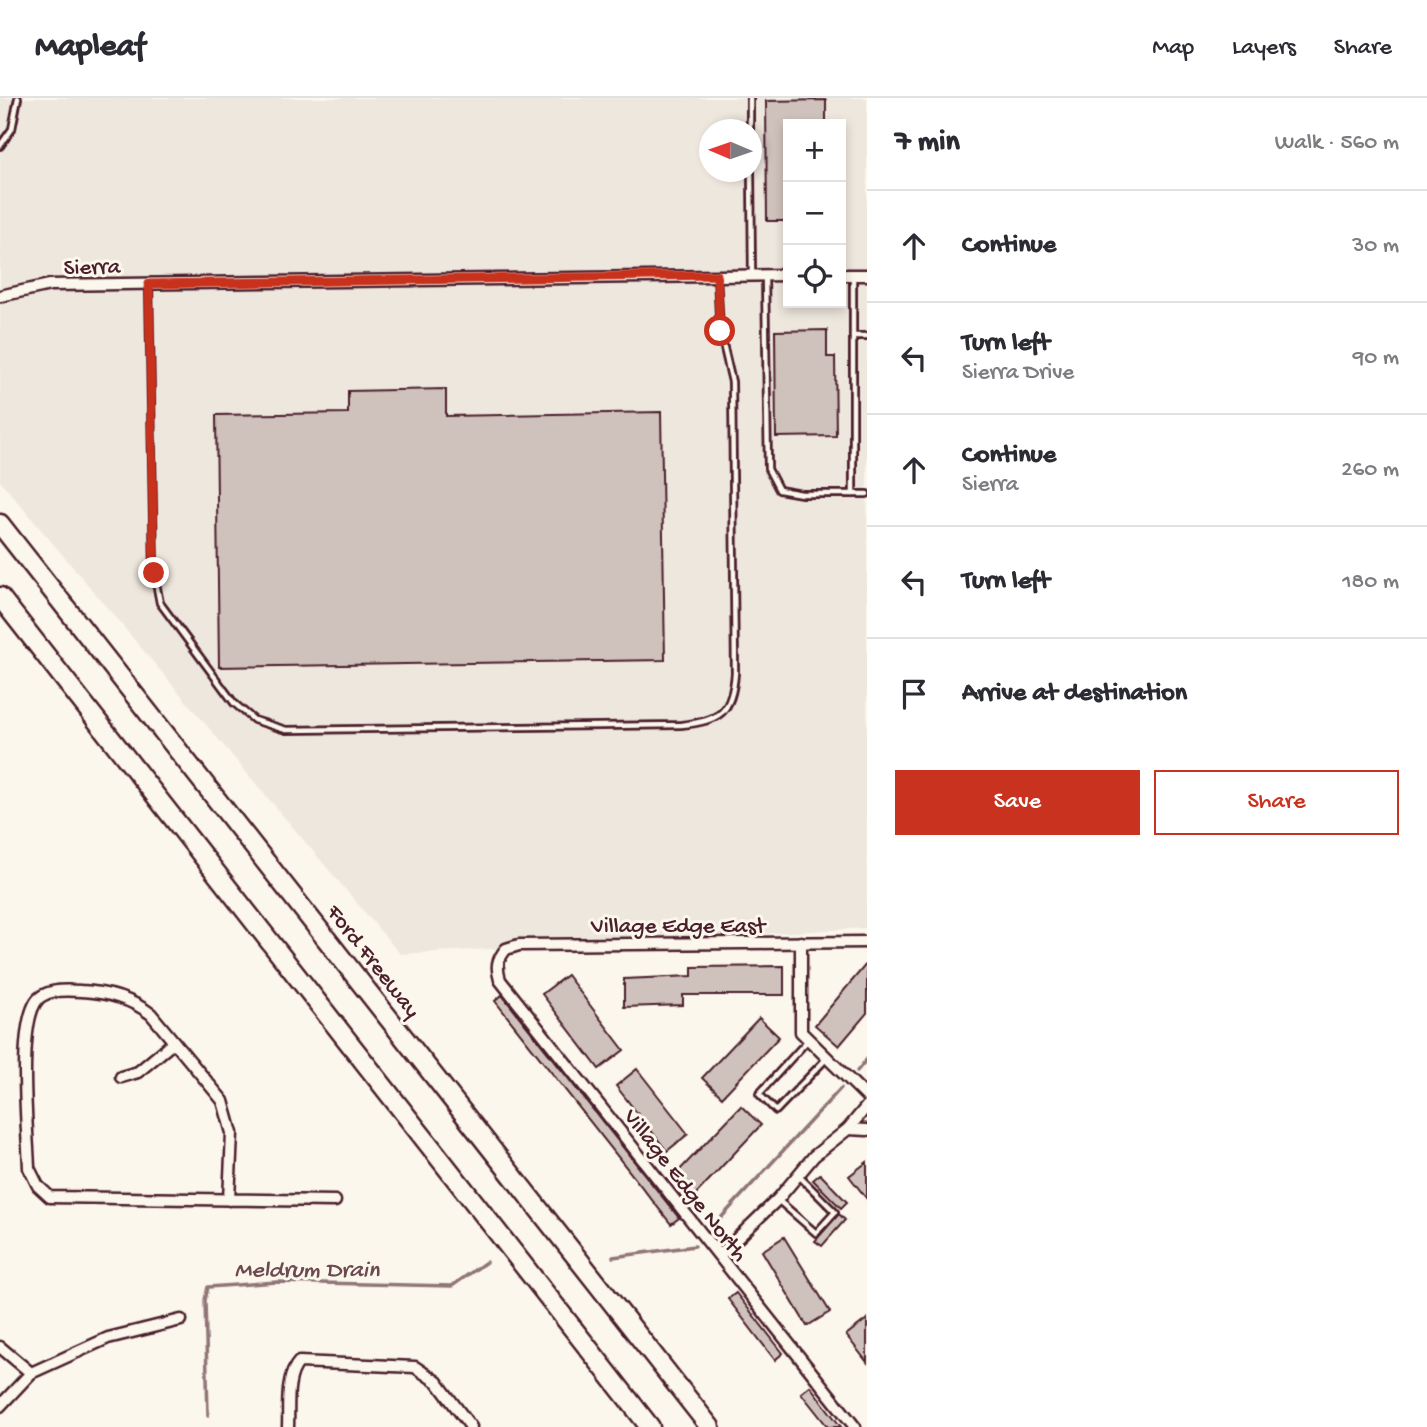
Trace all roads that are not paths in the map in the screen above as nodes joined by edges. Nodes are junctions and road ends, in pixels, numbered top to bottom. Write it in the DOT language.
graph roads {
  1 [pos="18,98"];
  2 [pos="750,98"];
  3 [pos="750,119"];
  4 [pos="0,146"];
  5 [pos="751,182"];
  6 [pos="717,275"];
  7 [pos="752,275"];
  8 [pos="765,275"];
  9 [pos="783,275"];
  10 [pos="846,275"];
  11 [pos="853,275"];
  12 [pos="867,275"];
  13 [pos="149,284"];
  14 [pos="0,296"];
  15 [pos="853,336"];
  16 [pos="867,336"];
  17 [pos="853,494"];
  18 [pos="867,494"];
  19 [pos="0,524"];
  20 [pos="0,597"];
  21 [pos="801,942"];
  22 [pos="867,942"];
  23 [pos="498,962"];
  24 [pos="808,1040"];
  25 [pos="174,1042"];
  26 [pos="827,1059"];
  27 [pos="121,1077"];
  28 [pos="867,1097"];
  29 [pos="867,1106"];
  30 [pos="848,1129"];
  31 [pos="867,1130"];
  32 [pos="798,1175"];
  33 [pos="778,1199"];
  34 [pos="229,1200"];
  35 [pos="335,1201"];
  36 [pos="720,1255"];
  37 [pos="181,1320"];
  38 [pos="0,1347"];
  39 [pos="32,1373"];
  40 [pos="0,1406"];
  41 [pos="288,1427"];
  42 [pos="471,1427"];
  43 [pos="650,1427"];
  44 [pos="710,1427"];
  45 [pos="855,1427"];
  1 -- 4 [label="lane"];
  2 -- 3 [label="lane"];
  5 -- 7 [label="lane"];
  6 -- 7 [label="street, Sierra"];
  6 -- 13 [label="street, Sierra"];
  6 -- 13 [label="lane"];
  7 -- 8 [label="street, Sierra"];
  8 -- 9 [label="street, Sierra"];
  8 -- 17 [label="lane"];
  10 -- 11 [label="street"];
  11 -- 12 [label="street"];
  11 -- 15 [label="lane"];
  13 -- 14 [label="street, Sierra"];
  15 -- 16 [label="lane"];
  15 -- 17 [label="lane"];
  17 -- 18 [label="lane"];
  19 -- 44 [label="highway, Ford Freeway"];
  20 -- 43 [label="highway"];
  21 -- 22 [label="street, Village Edge East"];
  21 -- 23 [label="street, Village Edge East"];
  21 -- 24 [label="street"];
  23 -- 36 [label="street, Village Edge North"];
  24 -- 26 [label="street"];
  24 -- 26 [label="lane"];
  25 -- 27 [label="street"];
  25 -- 34 [label="street"];
  25 -- 34 [label="street"];
  26 -- 28 [label="street"];
  29 -- 30 [label="street"];
  30 -- 31 [label="street"];
  30 -- 32 [label="street"];
  32 -- 33 [label="street"];
  32 -- 33 [label="lane"];
  33 -- 36 [label="street"];
  34 -- 35 [label="street"];
  36 -- 45 [label="street, Village Edge North"];
  37 -- 39 [label="street"];
  38 -- 39 [label="street"];
  39 -- 40 [label="street"];
  41 -- 42 [label="street"];
}
